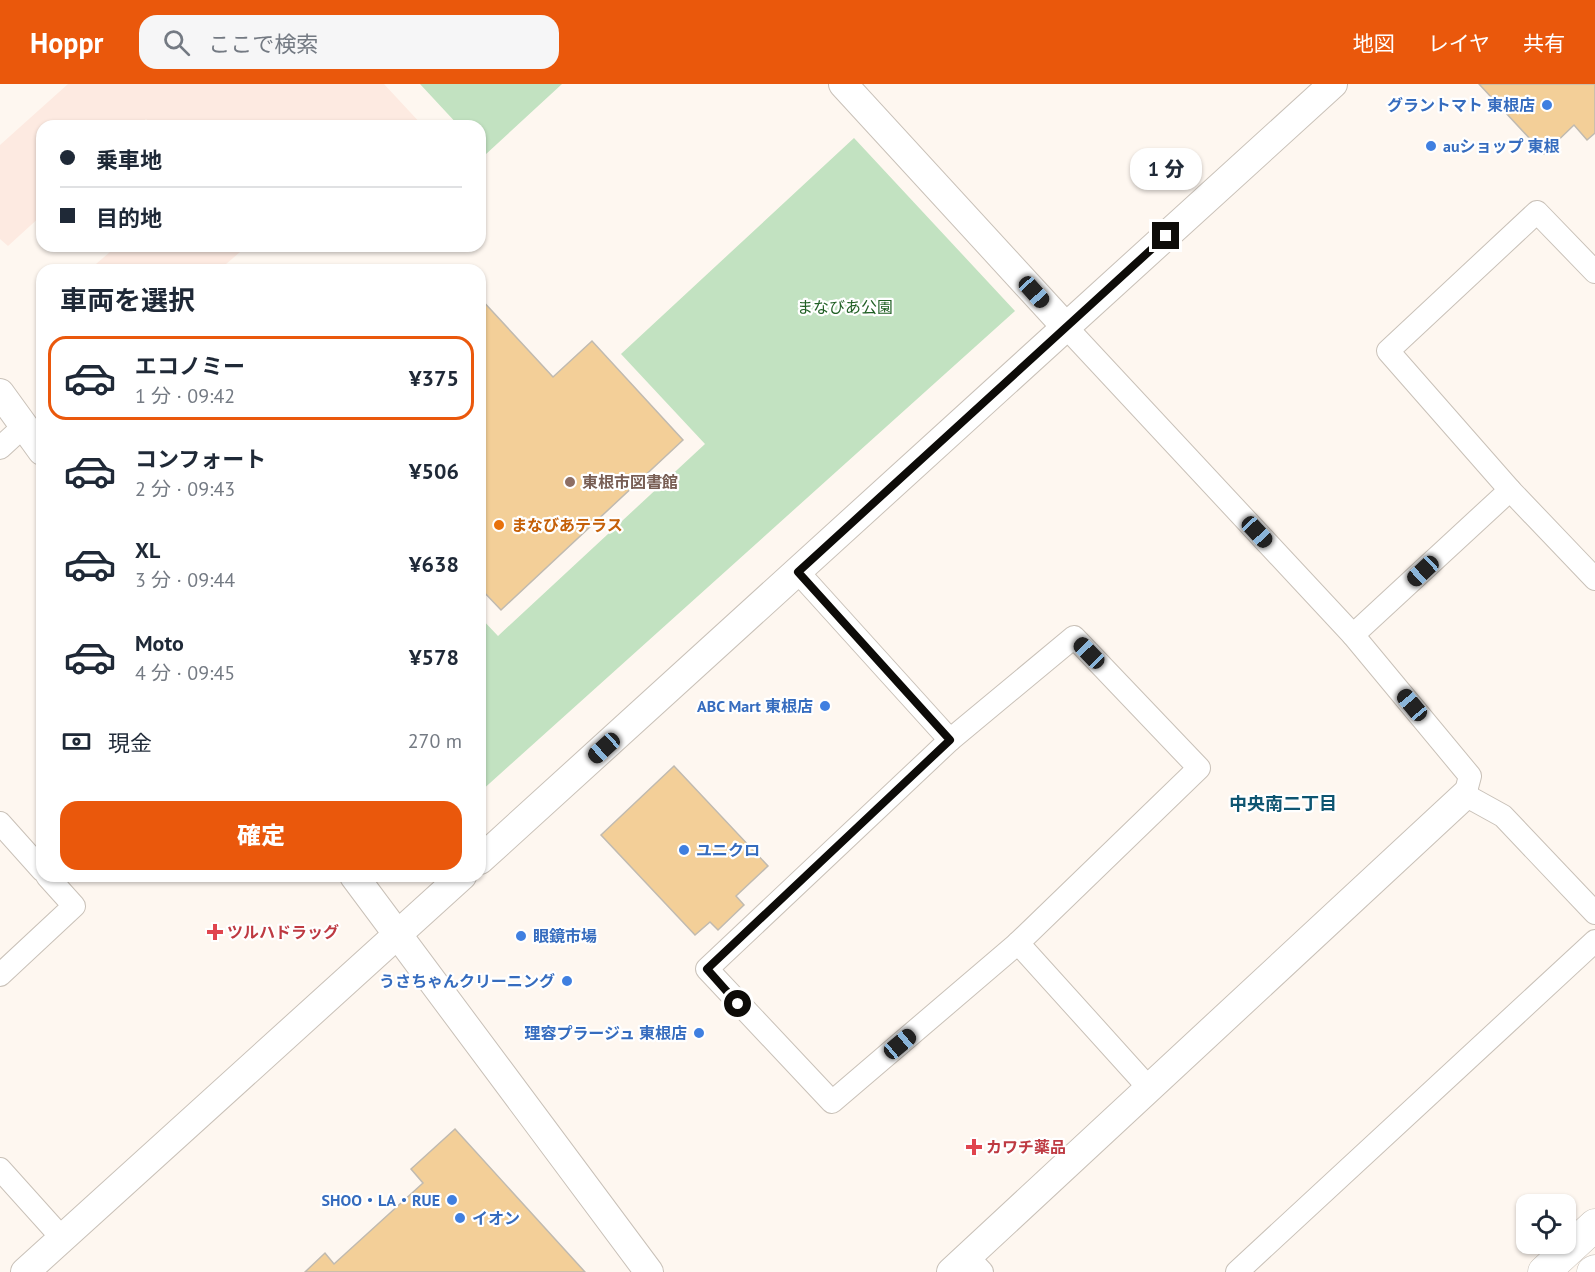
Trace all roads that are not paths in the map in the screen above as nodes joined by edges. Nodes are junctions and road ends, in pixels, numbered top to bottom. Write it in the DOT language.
graph roads {
  1 [pos="843,84"];
  2 [pos="1333,84"];
  3 [pos="1595,272"];
  4 [pos="1066,327"];
  5 [pos="0,393"];
  6 [pos="24,426"];
  7 [pos="36,443"];
  8 [pos="0,448"];
  9 [pos="1510,490"];
  10 [pos="798,572"];
  11 [pos="1595,579"];
  12 [pos="1353,635"];
  13 [pos="950,740"];
  14 [pos="1465,795"];
  15 [pos="0,823"];
  16 [pos="486,855"];
  17 [pos="36,863"];
  18 [pos="52,882"];
  19 [pos="358,882"];
  20 [pos="455,882"];
  21 [pos="1595,913"];
  22 [pos="397,935"];
  23 [pos="1595,942"];
  24 [pos="1018,943"];
  25 [pos="0,975"];
  26 [pos="1148,1087"];
  27 [pos="0,1169"];
  28 [pos="1595,1225"];
  29 [pos="62,1238"];
  30 [pos="967,1267"];
  31 [pos="25,1272"];
  32 [pos="649,1272"];
  33 [pos="1237,1272"];
  34 [pos="1544,1272"];
  1 -- 4 [label="street"];
  2 -- 4 [label="street"];
  3 -- 9 [label="street"];
  4 -- 10 [label="street"];
  4 -- 12 [label="street"];
  5 -- 6 [label="street"];
  6 -- 7 [label="street"];
  6 -- 8 [label="street"];
  9 -- 11 [label="street"];
  9 -- 12 [label="street"];
  10 -- 13 [label="street"];
  10 -- 16 [label="street"];
  12 -- 14 [label="street"];
  13 -- 24 [label="street"];
  13 -- 24 [label="street"];
  14 -- 21 [label="street"];
  14 -- 26 [label="street"];
  15 -- 17 [label="street"];
  18 -- 25 [label="street"];
  19 -- 22 [label="street"];
  20 -- 22 [label="street"];
  22 -- 29 [label="street"];
  22 -- 32 [label="street"];
  23 -- 33 [label="street"];
  24 -- 26 [label="street"];
  26 -- 30 [label="street"];
  27 -- 29 [label="street"];
  28 -- 34 [label="main road"];
  29 -- 31 [label="street"];
}
